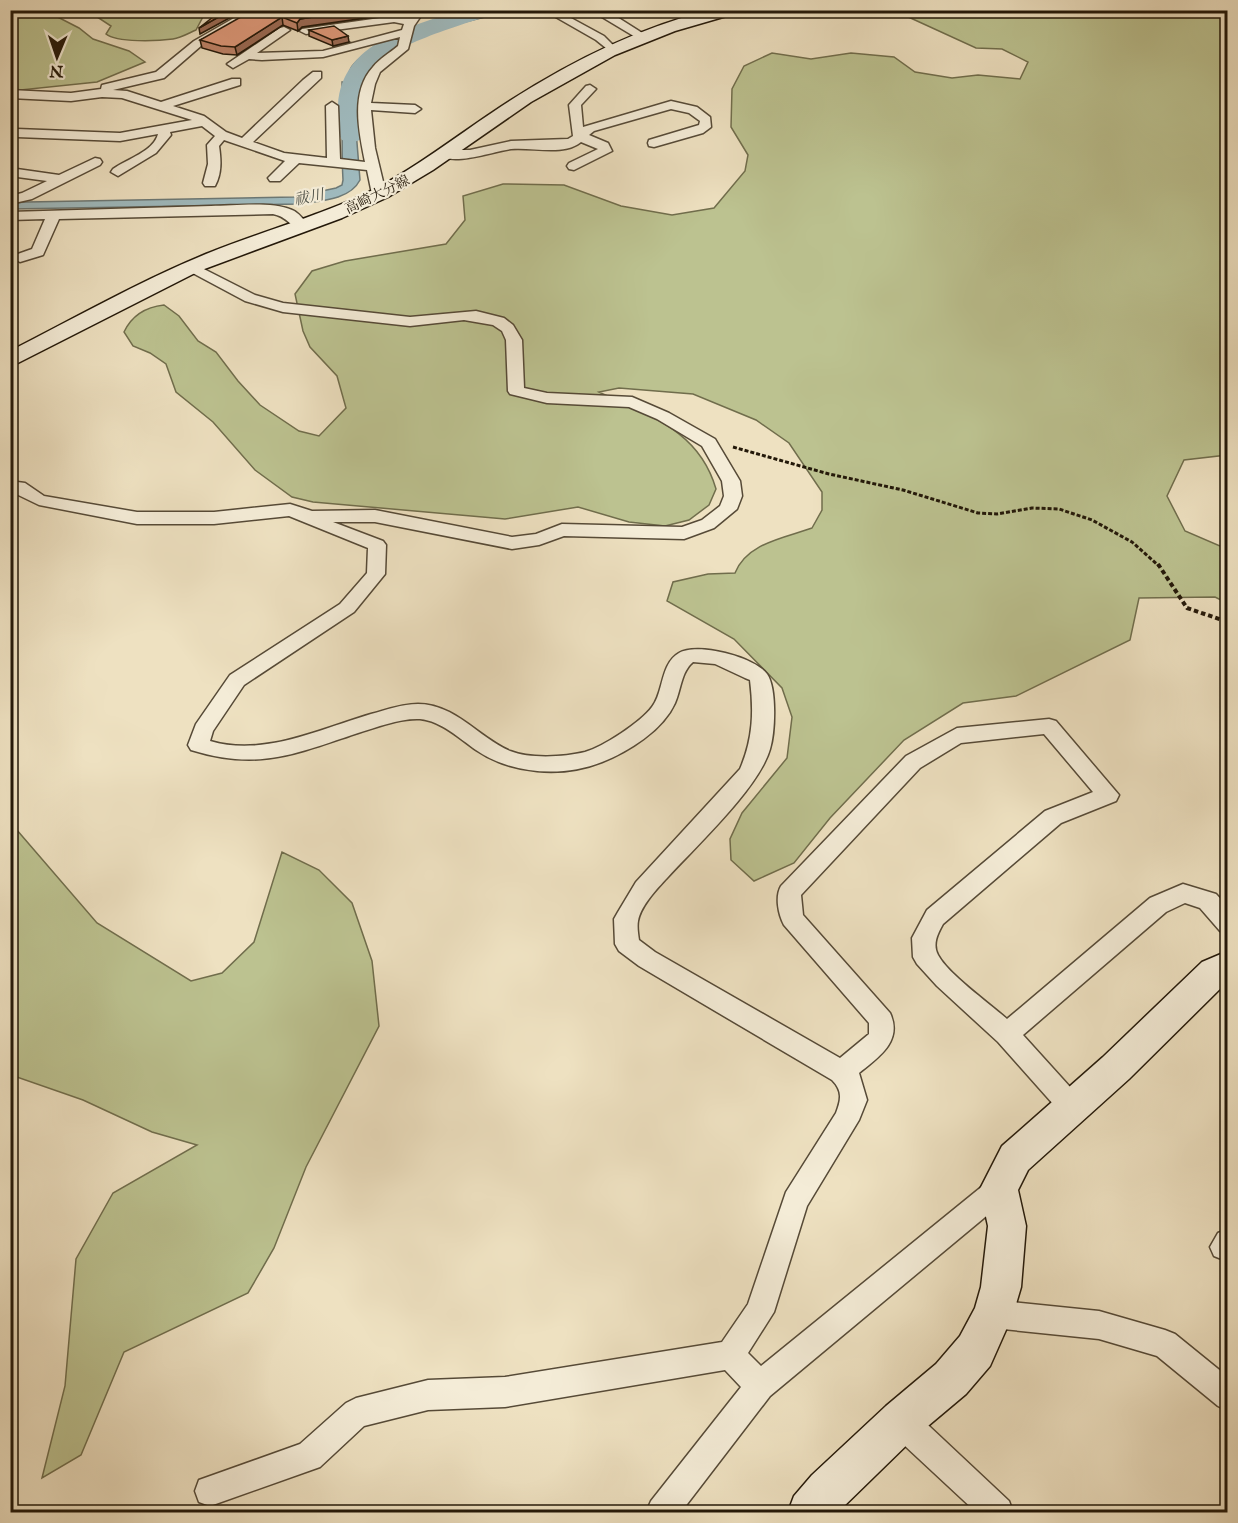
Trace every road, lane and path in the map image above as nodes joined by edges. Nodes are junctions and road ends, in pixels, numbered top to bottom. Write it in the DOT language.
graph roads {
  1 [pos="420,10"];
  2 [pos="731,10"];
  3 [pos="601,12"];
  4 [pos="257,14"];
  5 [pos="558,14"];
  6 [pos="284,30"];
  7 [pos="306,32"];
  8 [pos="407,32"];
  9 [pos="641,36"];
  10 [pos="611,49"];
  11 [pos="247,55"];
  12 [pos="233,64"];
  13 [pos="317,75"];
  14 [pos="236,81"];
  15 [pos="590,89"];
  16 [pos="10,94"];
  17 [pos="42,94"];
  18 [pos="161,106"];
  19 [pos="332,106"];
  20 [pos="364,106"];
  21 [pos="415,110"];
  22 [pos="206,121"];
  23 [pos="162,129"];
  24 [pos="17,133"];
  25 [pos="222,135"];
  26 [pos="579,135"];
  27 [pos="244,143"];
  28 [pos="654,144"];
  29 [pos="444,154"];
  30 [pos="295,159"];
  31 [pos="95,162"];
  32 [pos="338,163"];
  33 [pos="369,166"];
  34 [pos="574,166"];
  35 [pos="10,172"];
  36 [pos="118,172"];
  37 [pos="275,178"];
  38 [pos="62,179"];
  39 [pos="210,183"];
  40 [pos="380,194"];
  41 [pos="10,200"];
  42 [pos="54,214"];
  43 [pos="10,216"];
  44 [pos="302,226"];
  45 [pos="20,258"];
  46 [pos="192,267"];
  47 [pos="10,360"];
  48 [pos="709,443"];
  49 [pos="10,486"];
  50 [pos="310,516"];
  51 [pos="1227,622"];
  52 [pos="1227,924"];
  53 [pos="1227,965"];
  54 [pos="1007,1034"];
  55 [pos="841,1072"];
  56 [pos="1071,1106"];
  57 [pos="999,1189"];
  58 [pos="993,1314"];
  59 [pos="730,1355"];
  60 [pos="760,1386"];
  61 [pos="1227,1396"];
  62 [pos="902,1421"];
  63 [pos="210,1491"];
  64 [pos="662,1512"];
  65 [pos="810,1512"];
  66 [pos="998,1512"];
  1 -- 8 [label="street"];
  2 -- 9 [label="main road, 高崎大分線"];
  3 -- 9 [label="street"];
  4 -- 17 [label="street"];
  5 -- 10 [label="street"];
  6 -- 11 [label="street"];
  7 -- 8 [label="street"];
  8 -- 11 [label="street"];
  8 -- 20 [label="street"];
  9 -- 10 [label="main road, 高崎大分線"];
  10 -- 29 [label="main road, 高崎大分線"];
  11 -- 12 [label="street"];
  13 -- 27 [label="street"];
  14 -- 18 [label="street"];
  15 -- 26 [label="street"];
  16 -- 17 [label="street"];
  17 -- 18 [label="street"];
  18 -- 22 [label="street"];
  19 -- 32 [label="street"];
  20 -- 21 [label="street"];
  20 -- 33 [label="street"];
  22 -- 23 [label="street"];
  22 -- 25 [label="street"];
  23 -- 24 [label="street"];
  23 -- 36 [label="street"];
  25 -- 27 [label="street"];
  25 -- 39 [label="street"];
  26 -- 28 [label="street"];
  26 -- 29 [label="street"];
  26 -- 34 [label="street"];
  27 -- 30 [label="street"];
  29 -- 40 [label="main road, 高崎大分線"];
  30 -- 32 [label="street"];
  30 -- 37 [label="street"];
  31 -- 38 [label="street"];
  32 -- 33 [label="street"];
  33 -- 40 [label="street"];
  35 -- 38 [label="street"];
  38 -- 41 [label="street"];
  40 -- 44 [label="main road, 高崎大分線"];
  42 -- 43 [label="street"];
  42 -- 44 [label="street"];
  42 -- 45 [label="street"];
  44 -- 46 [label="main road, 高崎大分線"];
  46 -- 47 [label="main road, 高崎大分線"];
  46 -- 48 [label="street"];
  48 -- 50 [label="street"];
  48 -- 51 [label="path"];
  49 -- 50 [label="street"];
  50 -- 55 [label="street"];
  52 -- 54 [label="street"];
  53 -- 56 [label="main road"];
  54 -- 55 [label="street"];
  54 -- 56 [label="street"];
  55 -- 59 [label="street"];
  56 -- 57 [label="main road"];
  57 -- 58 [label="main road"];
  57 -- 60 [label="street"];
  58 -- 61 [label="street"];
  58 -- 62 [label="main road"];
  59 -- 60 [label="street"];
  59 -- 63 [label="street"];
  60 -- 64 [label="street"];
  62 -- 65 [label="main road"];
  62 -- 66 [label="street"];
}
